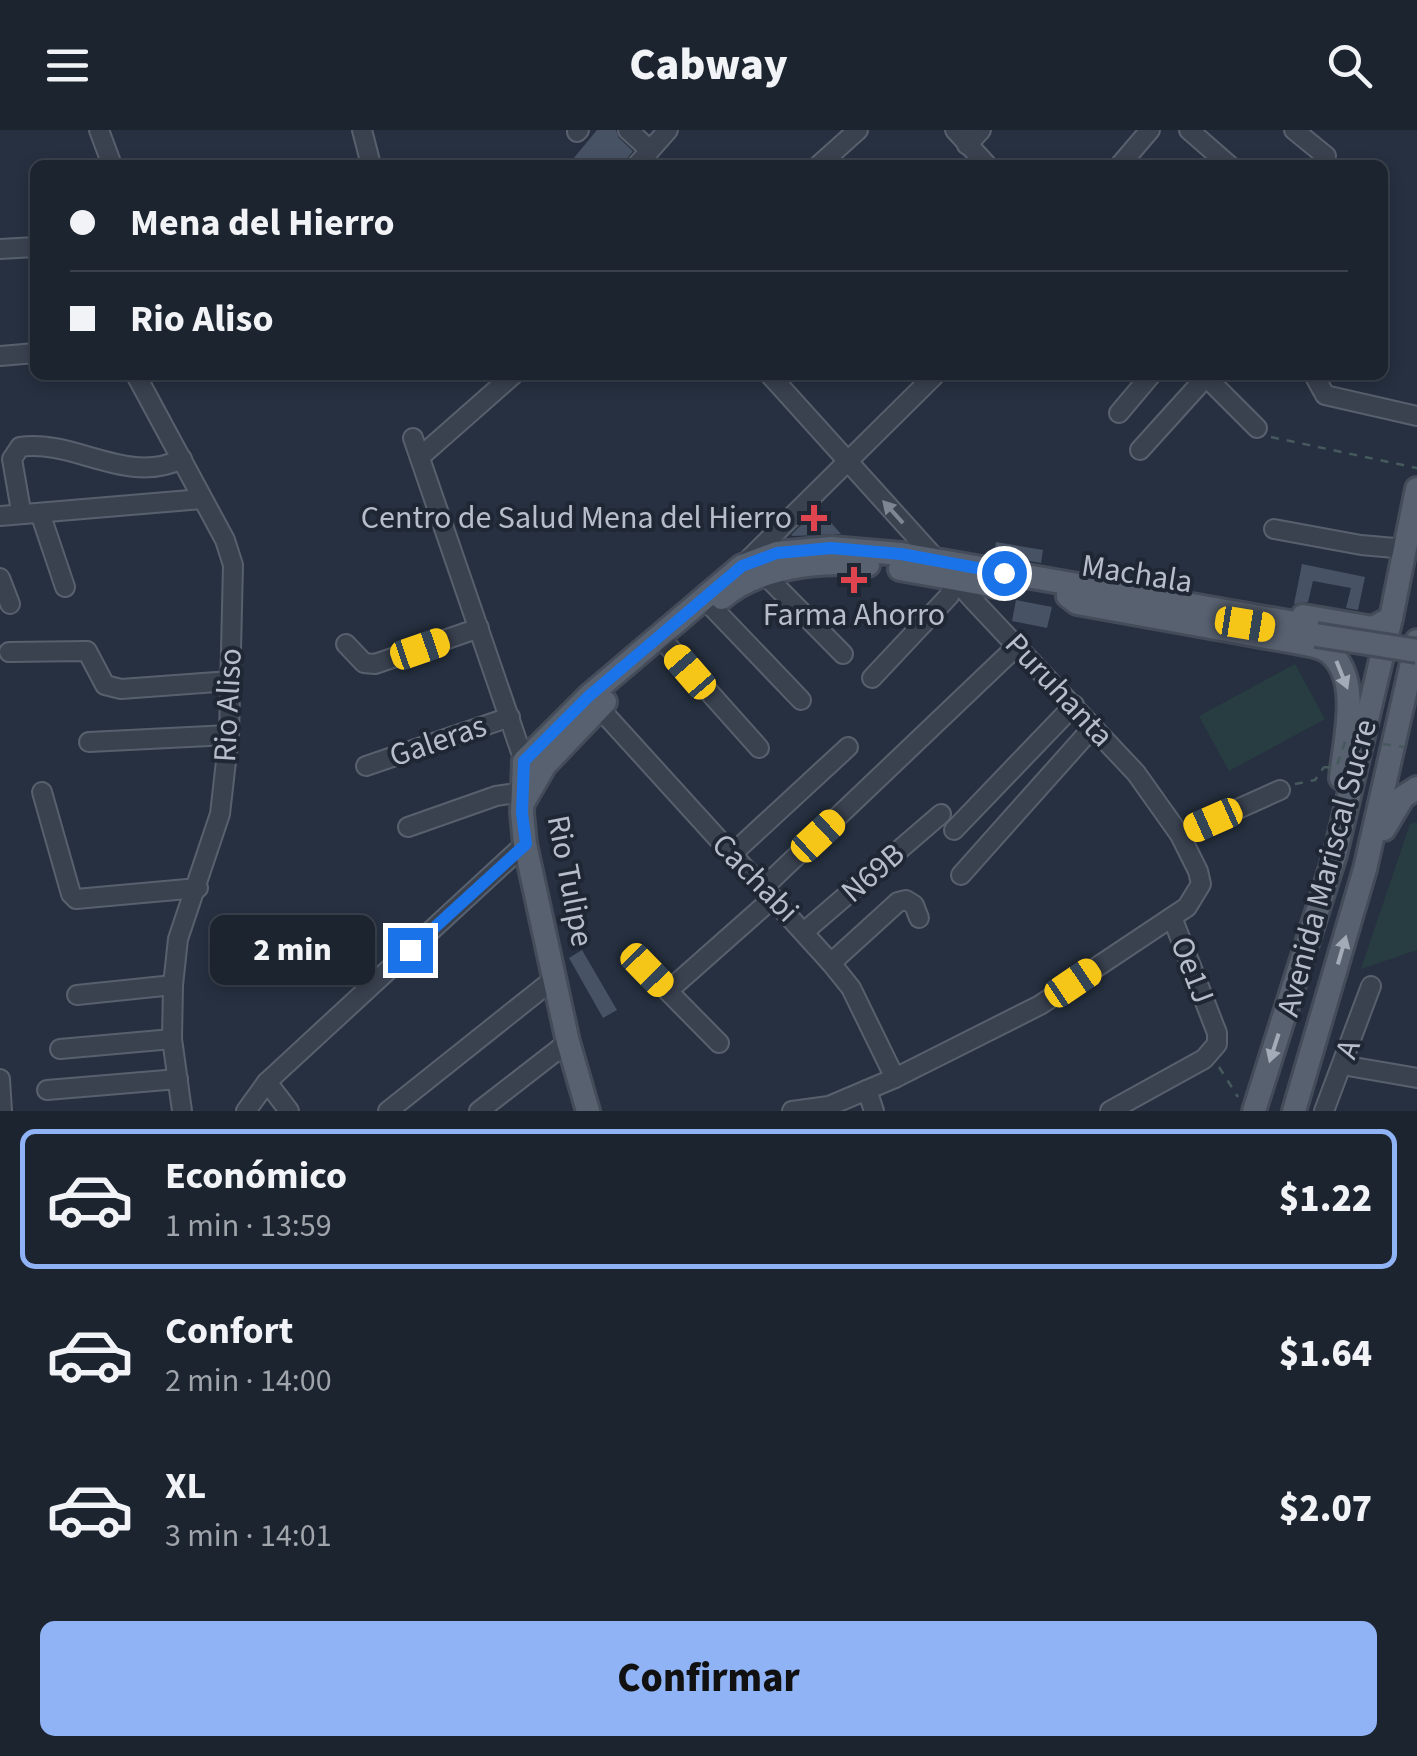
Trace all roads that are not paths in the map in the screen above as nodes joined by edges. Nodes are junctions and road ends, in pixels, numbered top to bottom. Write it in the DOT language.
graph roads {
  1 [pos="99,130"];
  2 [pos="362,130"];
  3 [pos="628,130"];
  4 [pos="668,130"];
  5 [pos="858,130"];
  6 [pos="955,130"];
  7 [pos="981,130"];
  8 [pos="1150,130"];
  9 [pos="1189,130"];
  10 [pos="1294,130"];
  11 [pos="968,145"];
  12 [pos="650,150"];
  13 [pos="1326,156"];
  14 [pos="110,160"];
  15 [pos="370,160"];
  16 [pos="642,160"];
  17 [pos="825,160"];
  18 [pos="982,160"];
  19 [pos="1124,160"];
  20 [pos="1223,160"];
  21 [pos="30,247"];
  22 [pos="0,250"];
  23 [pos="30,353"];
  24 [pos="0,356"];
  25 [pos="139,380"];
  26 [pos="507,380"];
  27 [pos="775,380"];
  28 [pos="926,380"];
  29 [pos="1147,380"];
  30 [pos="1201,380"];
  31 [pos="1209,380"];
  32 [pos="1317,380"];
  33 [pos="1119,413"];
  34 [pos="1417,416"];
  35 [pos="1257,428"];
  36 [pos="413,438"];
  37 [pos="1140,450"];
  38 [pos="420,457"];
  39 [pos="182,459"];
  40 [pos="849,462"];
  41 [pos="1417,489"];
  42 [pos="202,500"];
  43 [pos="20,504"];
  44 [pos="40,513"];
  45 [pos="0,516"];
  46 [pos="1274,529"];
  47 [pos="1406,548"];
  48 [pos="939,560"];
  49 [pos="752,575"];
  50 [pos="0,578"];
  51 [pos="957,580"];
  52 [pos="65,587"];
  53 [pos="1068,591"];
  54 [pos="1143,597"];
  55 [pos="10,604"];
  56 [pos="712,607"];
  57 [pos="1391,618"];
  58 [pos="479,628"];
  59 [pos="1316,631"];
  60 [pos="346,644"];
  61 [pos="668,646"];
  62 [pos="1017,646"];
  63 [pos="1416,650"];
  64 [pos="9,652"];
  65 [pos="842,654"];
  66 [pos="872,678"];
  67 [pos="230,681"];
  68 [pos="1406,690"];
  69 [pos="801,700"];
  70 [pos="594,702"];
  71 [pos="1074,705"];
  72 [pos="510,717"];
  73 [pos="1094,728"];
  74 [pos="230,735"];
  75 [pos="1410,738"];
  76 [pos="89,742"];
  77 [pos="848,747"];
  78 [pos="758,748"];
  79 [pos="524,761"];
  80 [pos="366,766"];
  81 [pos="1289,786"];
  82 [pos="1417,788"];
  83 [pos="42,792"];
  84 [pos="523,798"];
  85 [pos="942,814"];
  86 [pos="408,826"];
  87 [pos="954,830"];
  88 [pos="1180,835"];
  89 [pos="526,844"];
  90 [pos="731,855"];
  91 [pos="1335,855"];
  92 [pos="1366,869"];
  93 [pos="961,875"];
  94 [pos="198,888"];
  95 [pos="768,893"];
  96 [pos="1172,917"];
  97 [pos="919,918"];
  98 [pos="805,931"];
  99 [pos="831,963"];
  100 [pos="647,970"];
  101 [pos="555,978"];
  102 [pos="172,986"];
  103 [pos="1371,986"];
  104 [pos="668,992"];
  105 [pos="78,995"];
  106 [pos="172,1039"];
  107 [pos="568,1042"];
  108 [pos="719,1043"];
  109 [pos="60,1048"];
  110 [pos="1342,1064"];
  111 [pos="178,1078"];
  112 [pos="895,1078"];
  113 [pos="1417,1078"];
  114 [pos="0,1079"];
  115 [pos="266,1082"];
  116 [pos="47,1090"];
  117 [pos="867,1090"];
  118 [pos="1248,1107"];
  119 [pos="2,1111"];
  120 [pos="182,1111"];
  121 [pos="246,1111"];
  122 [pos="265,1111"];
  123 [pos="289,1111"];
  124 [pos="388,1111"];
  125 [pos="479,1111"];
  126 [pos="588,1111"];
  127 [pos="792,1111"];
  128 [pos="874,1111"];
  129 [pos="1110,1111"];
  130 [pos="1294,1111"];
  131 [pos="1324,1111"];
  1 -- 14 [label="street"];
  2 -- 15 [label="street"];
  3 -- 12 [label="street"];
  4 -- 12 [label="street"];
  5 -- 17 [label="street"];
  6 -- 11 [label="street"];
  7 -- 11 [label="street"];
  8 -- 19 [label="street"];
  9 -- 20 [label="street"];
  10 -- 13 [label="street"];
  11 -- 18 [label="street"];
  12 -- 16 [label="street"];
  21 -- 22 [label="street"];
  23 -- 24 [label="street"];
  25 -- 39 [label="street, Rio Aliso"];
  26 -- 38 [label="street"];
  27 -- 40 [label="street, Puruhanta"];
  28 -- 40 [label="street"];
  29 -- 33 [label="street"];
  30 -- 37 [label="street"];
  31 -- 35 [label="street"];
  32 -- 34 [label="street"];
  36 -- 38 [label="street, Rio Tulipe"];
  38 -- 58 [label="street, Rio Tulipe"];
  39 -- 42 [label="street, Rio Aliso"];
  39 -- 43 [label="street"];
  48 -- 40 [label="street, Puruhanta, one-way"];
  40 -- 49 [label="street"];
  41 -- 47 [label="main road"];
  42 -- 44 [label="street"];
  42 -- 67 [label="street, Rio Aliso"];
  44 -- 45 [label="street"];
  44 -- 52 [label="street"];
  46 -- 47 [label="street"];
  47 -- 57 [label="main road"];
  48 -- 49 [label="main road, Machala"];
  48 -- 51 [label="street, Puruhanta"];
  48 -- 53 [label="main road, Machala"];
  49 -- 51 [label="main road, Machala"];
  49 -- 56 [label="main road, Machala"];
  49 -- 65 [label="street"];
  49 -- 70 [label="main road, Machala"];
  50 -- 55 [label="street"];
  51 -- 53 [label="main road, Machala"];
  51 -- 62 [label="street, Puruhanta"];
  51 -- 66 [label="street"];
  53 -- 54 [label="main road, Machala"];
  53 -- 59 [label="main road, Machala"];
  53 -- 91 [label="main road, one-way"];
  54 -- 57 [label="main road"];
  54 -- 59 [label="main road, Machala"];
  56 -- 61 [label="main road, Machala"];
  56 -- 69 [label="street"];
  57 -- 91 [label="main road"];
  58 -- 60 [label="street"];
  58 -- 72 [label="street, Rio Tulipe"];
  59 -- 63 [label="main road, Machala, bridge"];
  61 -- 70 [label="main road, Machala"];
  61 -- 78 [label="street"];
  62 -- 71 [label="street, Puruhanta"];
  62 -- 95 [label="street"];
  63 -- 68 [label="main road, Avenida Mariscal Sucre"];
  64 -- 67 [label="street"];
  67 -- 74 [label="street, Rio Aliso"];
  68 -- 75 [label="main road"];
  68 -- 92 [label="main road, Avenida Mariscal Sucre"];
  70 -- 79 [label="main road, Machala"];
  70 -- 84 [label="main road, Machala"];
  70 -- 90 [label="street, Cachabi"];
  71 -- 73 [label="street, Puruhanta"];
  71 -- 87 [label="street"];
  72 -- 79 [label="street, Rio Tulipe"];
  72 -- 80 [label="street, Galeras"];
  73 -- 88 [label="street, Puruhanta"];
  73 -- 93 [label="street"];
  74 -- 76 [label="street"];
  74 -- 94 [label="street, Rio Aliso"];
  77 -- 90 [label="street"];
  79 -- 84 [label="main road, Rio Tulipe"];
  81 -- 88 [label="street"];
  82 -- 92 [label="main road"];
  83 -- 94 [label="street"];
  84 -- 86 [label="street"];
  84 -- 89 [label="main road, Rio Tulipe"];
  85 -- 98 [label="street, N69B"];
  88 -- 96 [label="street, Puruhanta"];
  89 -- 101 [label="main road, Rio Tulipe"];
  89 -- 115 [label="street"];
  90 -- 95 [label="street, Cachabi"];
  91 -- 118 [label="main road, Avenida Mariscal Sucre, one-way"];
  130 -- 92 [label="main road, Avenida Mariscal Sucre, one-way"];
  94 -- 102 [label="street, Rio Aliso"];
  95 -- 98 [label="street, Cachabi"];
  95 -- 104 [label="street"];
  96 -- 112 [label="street"];
  96 -- 129 [label="street, Oe1J"];
  97 -- 99 [label="street"];
  98 -- 99 [label="street, Cachabi"];
  99 -- 112 [label="street, Cachabi"];
  100 -- 104 [label="street"];
  101 -- 107 [label="main road, Rio Tulipe"];
  101 -- 124 [label="street"];
  102 -- 105 [label="street"];
  102 -- 106 [label="street, Rio Aliso"];
  103 -- 110 [label="street, A"];
  104 -- 108 [label="street"];
  106 -- 109 [label="street"];
  106 -- 111 [label="street, Rio Aliso"];
  107 -- 125 [label="street"];
  107 -- 126 [label="main road, Rio Tulipe"];
  110 -- 113 [label="street"];
  110 -- 131 [label="street, A"];
  111 -- 116 [label="street"];
  111 -- 120 [label="street, Rio Aliso"];
  112 -- 117 [label="street"];
  114 -- 119 [label="street"];
  115 -- 121 [label="street"];
  115 -- 122 [label="street"];
  115 -- 123 [label="street"];
  117 -- 127 [label="street"];
  117 -- 128 [label="street"];
}
